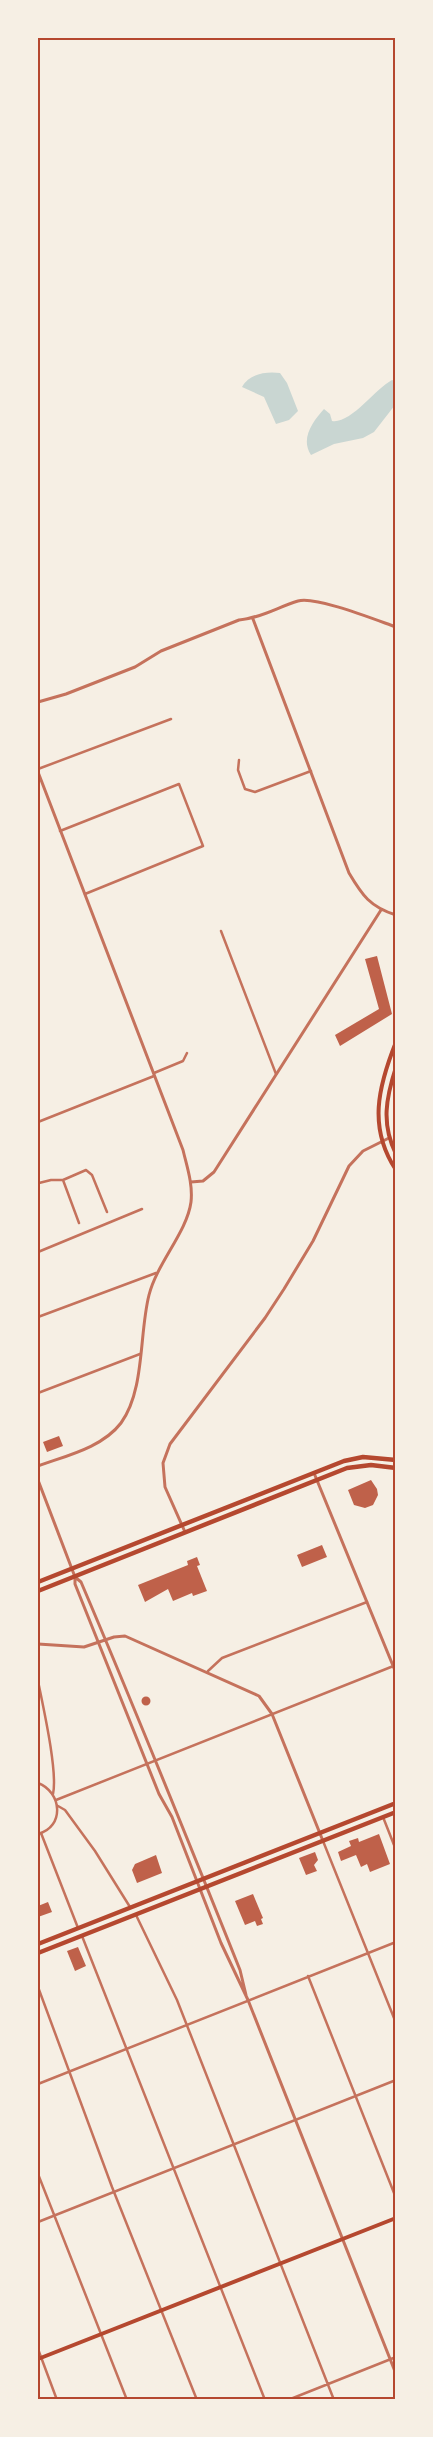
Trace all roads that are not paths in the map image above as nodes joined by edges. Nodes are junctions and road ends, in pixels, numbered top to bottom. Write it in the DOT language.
graph roads {
  1 [pos="253,619"];
  2 [pos="396,627"];
  3 [pos="38,702"];
  4 [pos="171,718"];
  5 [pos="239,760"];
  6 [pos="38,770"];
  7 [pos="311,771"];
  8 [pos="60,830"];
  9 [pos="85,894"];
  10 [pos="381,910"];
  11 [pos="396,915"];
  12 [pos="222,931"];
  13 [pos="396,1042"];
  14 [pos="187,1053"];
  15 [pos="396,1067"];
  16 [pos="276,1074"];
  17 [pos="153,1075"];
  18 [pos="38,1122"];
  19 [pos="389,1138"];
  20 [pos="381,1140"];
  21 [pos="396,1154"];
  22 [pos="396,1170"];
  23 [pos="63,1180"];
  24 [pos="38,1182"];
  25 [pos="191,1182"];
  26 [pos="142,1209"];
  27 [pos="107,1212"];
  28 [pos="80,1223"];
  29 [pos="38,1252"];
  30 [pos="156,1273"];
  31 [pos="38,1317"];
  32 [pos="140,1354"];
  33 [pos="38,1393"];
  34 [pos="396,1460"];
  35 [pos="38,1466"];
  36 [pos="396,1468"];
  37 [pos="314,1473"];
  38 [pos="38,1480"];
  39 [pos="317,1480"];
  40 [pos="182,1525"];
  41 [pos="185,1533"];
  42 [pos="72,1568"];
  43 [pos="76,1577"];
  44 [pos="38,1582"];
  45 [pos="38,1590"];
  46 [pos="367,1602"];
  47 [pos="106,1640"];
  48 [pos="99,1643"];
  49 [pos="38,1644"];
  50 [pos="394,1666"];
  51 [pos="208,1671"];
  52 [pos="396,1673"];
  53 [pos="38,1681"];
  54 [pos="272,1714"];
  55 [pos="154,1761"];
  56 [pos="148,1764"];
  57 [pos="38,1784"];
  58 [pos="53,1794"];
  59 [pos="56,1800"];
  60 [pos="396,1803"];
  61 [pos="58,1806"];
  62 [pos="396,1812"];
  63 [pos="383,1817"];
  64 [pos="39,1833"];
  65 [pos="319,1833"];
  66 [pos="323,1841"];
  67 [pos="396,1850"];
  68 [pos="203,1879"];
  69 [pos="196,1881"];
  70 [pos="206,1887"];
  71 [pos="199,1889"];
  72 [pos="130,1907"];
  73 [pos="136,1915"];
  74 [pos="78,1928"];
  75 [pos="82,1936"];
  76 [pos="396,1942"];
  77 [pos="38,1944"];
  78 [pos="38,1953"];
  79 [pos="368,1953"];
  80 [pos="308,1976"];
  81 [pos="38,1987"];
  82 [pos="248,2000"];
  83 [pos="396,2023"];
  84 [pos="187,2024"];
  85 [pos="126,2048"];
  86 [pos="68,2072"];
  87 [pos="396,2080"];
  88 [pos="38,2084"];
  89 [pos="355,2096"];
  90 [pos="295,2120"];
  91 [pos="234,2144"];
  92 [pos="174,2168"];
  93 [pos="38,2174"];
  94 [pos="114,2192"];
  95 [pos="396,2198"];
  96 [pos="54,2215"];
  97 [pos="396,2218"];
  98 [pos="38,2222"];
  99 [pos="342,2239"];
  100 [pos="282,2262"];
  101 [pos="221,2287"];
  102 [pos="162,2311"];
  103 [pos="101,2334"];
  104 [pos="38,2350"];
  105 [pos="396,2357"];
  106 [pos="39,2359"];
  107 [pos="390,2359"];
  108 [pos="396,2374"];
  109 [pos="328,2384"];
  110 [pos="57,2400"];
  111 [pos="127,2400"];
  112 [pos="198,2400"];
  113 [pos="266,2400"];
  114 [pos="288,2400"];
  115 [pos="334,2400"];
  1 -- 2 [label="street"];
  1 -- 3 [label="street"];
  1 -- 7 [label="street"];
  4 -- 6 [label="street"];
  5 -- 7 [label="street"];
  6 -- 8 [label="street"];
  7 -- 10 [label="street"];
  8 -- 9 [label="street"];
  8 -- 9 [label="street"];
  9 -- 17 [label="street"];
  10 -- 11 [label="street"];
  10 -- 16 [label="street"];
  12 -- 16 [label="street"];
  13 -- 20 [label="main road"];
  14 -- 17 [label="street"];
  15 -- 19 [label="main road"];
  16 -- 25 [label="street"];
  17 -- 18 [label="street"];
  17 -- 25 [label="street"];
  19 -- 20 [label="street"];
  19 -- 21 [label="main road"];
  20 -- 22 [label="main road"];
  20 -- 40 [label="street"];
  23 -- 24 [label="street"];
  23 -- 27 [label="street"];
  23 -- 28 [label="street"];
  25 -- 30 [label="street"];
  26 -- 29 [label="street"];
  30 -- 31 [label="street"];
  30 -- 32 [label="street"];
  32 -- 33 [label="street"];
  32 -- 35 [label="street"];
  34 -- 37 [label="main road"];
  36 -- 39 [label="main road"];
  37 -- 39 [label="street"];
  37 -- 40 [label="main road"];
  38 -- 42 [label="street"];
  39 -- 41 [label="main road"];
  39 -- 46 [label="street"];
  40 -- 41 [label="street"];
  40 -- 42 [label="main road"];
  41 -- 43 [label="main road"];
  42 -- 43 [label="street"];
  42 -- 44 [label="main road"];
  43 -- 45 [label="main road"];
  43 -- 47 [label="street"];
  43 -- 48 [label="street"];
  46 -- 50 [label="street"];
  46 -- 51 [label="street"];
  47 -- 48 [label="street"];
  47 -- 51 [label="street"];
  47 -- 55 [label="street"];
  48 -- 49 [label="street"];
  48 -- 56 [label="street"];
  50 -- 52 [label="street"];
  50 -- 54 [label="street"];
  51 -- 54 [label="street"];
  53 -- 58 [label="street"];
  54 -- 55 [label="street"];
  54 -- 65 [label="street"];
  55 -- 56 [label="street"];
  55 -- 68 [label="street"];
  56 -- 59 [label="street"];
  56 -- 69 [label="street"];
  57 -- 58 [label="street"];
  58 -- 59 [label="street"];
  59 -- 61 [label="street"];
  60 -- 65 [label="main road"];
  61 -- 64 [label="street"];
  61 -- 72 [label="street"];
  62 -- 63 [label="main road"];
  63 -- 66 [label="main road"];
  63 -- 67 [label="street"];
  64 -- 74 [label="street"];
  65 -- 66 [label="street"];
  65 -- 68 [label="main road"];
  66 -- 70 [label="main road"];
  66 -- 79 [label="street"];
  68 -- 69 [label="main road"];
  68 -- 70 [label="street"];
  69 -- 71 [label="street"];
  69 -- 72 [label="main road"];
  70 -- 71 [label="main road"];
  70 -- 82 [label="street"];
  71 -- 73 [label="main road"];
  71 -- 82 [label="street"];
  72 -- 74 [label="main road"];
  73 -- 75 [label="main road"];
  73 -- 84 [label="street"];
  74 -- 77 [label="main road"];
  75 -- 78 [label="main road"];
  75 -- 85 [label="street"];
  76 -- 79 [label="street"];
  79 -- 80 [label="street"];
  79 -- 83 [label="street"];
  80 -- 82 [label="street"];
  80 -- 89 [label="street"];
  81 -- 86 [label="street"];
  82 -- 84 [label="street"];
  82 -- 90 [label="street"];
  84 -- 85 [label="street"];
  84 -- 91 [label="street"];
  85 -- 86 [label="street"];
  85 -- 92 [label="street"];
  86 -- 88 [label="street"];
  86 -- 94 [label="street"];
  87 -- 89 [label="street"];
  89 -- 90 [label="street"];
  89 -- 95 [label="street"];
  90 -- 91 [label="street"];
  90 -- 99 [label="street"];
  91 -- 92 [label="street"];
  91 -- 100 [label="street"];
  92 -- 94 [label="street"];
  92 -- 101 [label="street"];
  93 -- 96 [label="street"];
  94 -- 96 [label="street"];
  94 -- 102 [label="street"];
  96 -- 98 [label="street"];
  96 -- 103 [label="street"];
  97 -- 99 [label="main road"];
  99 -- 100 [label="main road"];
  99 -- 107 [label="street"];
  100 -- 101 [label="main road"];
  100 -- 109 [label="street"];
  101 -- 102 [label="main road"];
  101 -- 113 [label="street"];
  102 -- 103 [label="main road"];
  102 -- 112 [label="street"];
  103 -- 106 [label="main road"];
  103 -- 111 [label="street"];
  104 -- 106 [label="street"];
  105 -- 107 [label="street"];
  106 -- 110 [label="street"];
  107 -- 108 [label="street"];
  107 -- 109 [label="street"];
  109 -- 114 [label="street"];
  109 -- 115 [label="street"];
}
